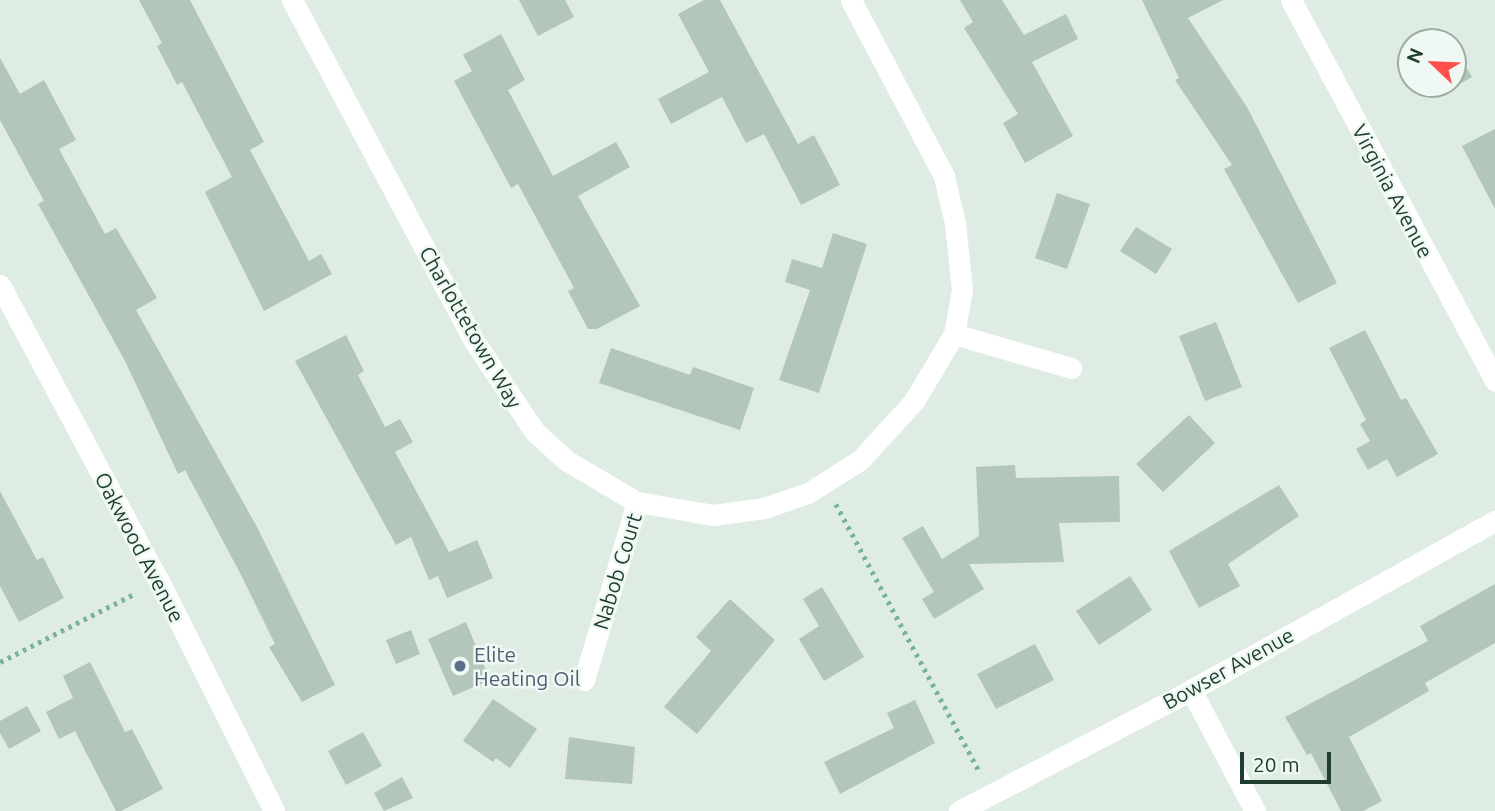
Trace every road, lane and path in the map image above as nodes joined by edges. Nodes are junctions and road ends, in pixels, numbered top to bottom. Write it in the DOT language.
graph roads {
  1 [pos="292,0"];
  2 [pos="851,0"];
  3 [pos="1291,0"];
  4 [pos="0,285"];
  5 [pos="954,334"];
  6 [pos="1071,368"];
  7 [pos="1495,381"];
  8 [pos="826,484"];
  9 [pos="637,502"];
  10 [pos="1495,521"];
  11 [pos="159,581"];
  12 [pos="0,662"];
  13 [pos="584,680"];
  14 [pos="1191,690"];
  15 [pos="991,792"];
  16 [pos="274,811"];
  17 [pos="960,811"];
  18 [pos="1255,811"];
  1 -- 9 [label="street, Charlottetown Way"];
  2 -- 5 [label="street, Charlottetown Way"];
  3 -- 7 [label="street, Virginia Avenue"];
  4 -- 11 [label="street, Oakwood Avenue"];
  5 -- 6 [label="street"];
  5 -- 8 [label="street, Charlottetown Way"];
  8 -- 9 [label="street, Charlottetown Way"];
  8 -- 15 [label="path"];
  9 -- 13 [label="street, Nabob Court"];
  10 -- 14 [label="street, Bowser Avenue"];
  11 -- 12 [label="path"];
  11 -- 16 [label="street, Oakwood Avenue"];
  14 -- 15 [label="street, Bowser Avenue"];
  14 -- 18 [label="street"];
  15 -- 17 [label="street, Bowser Avenue"];
}
